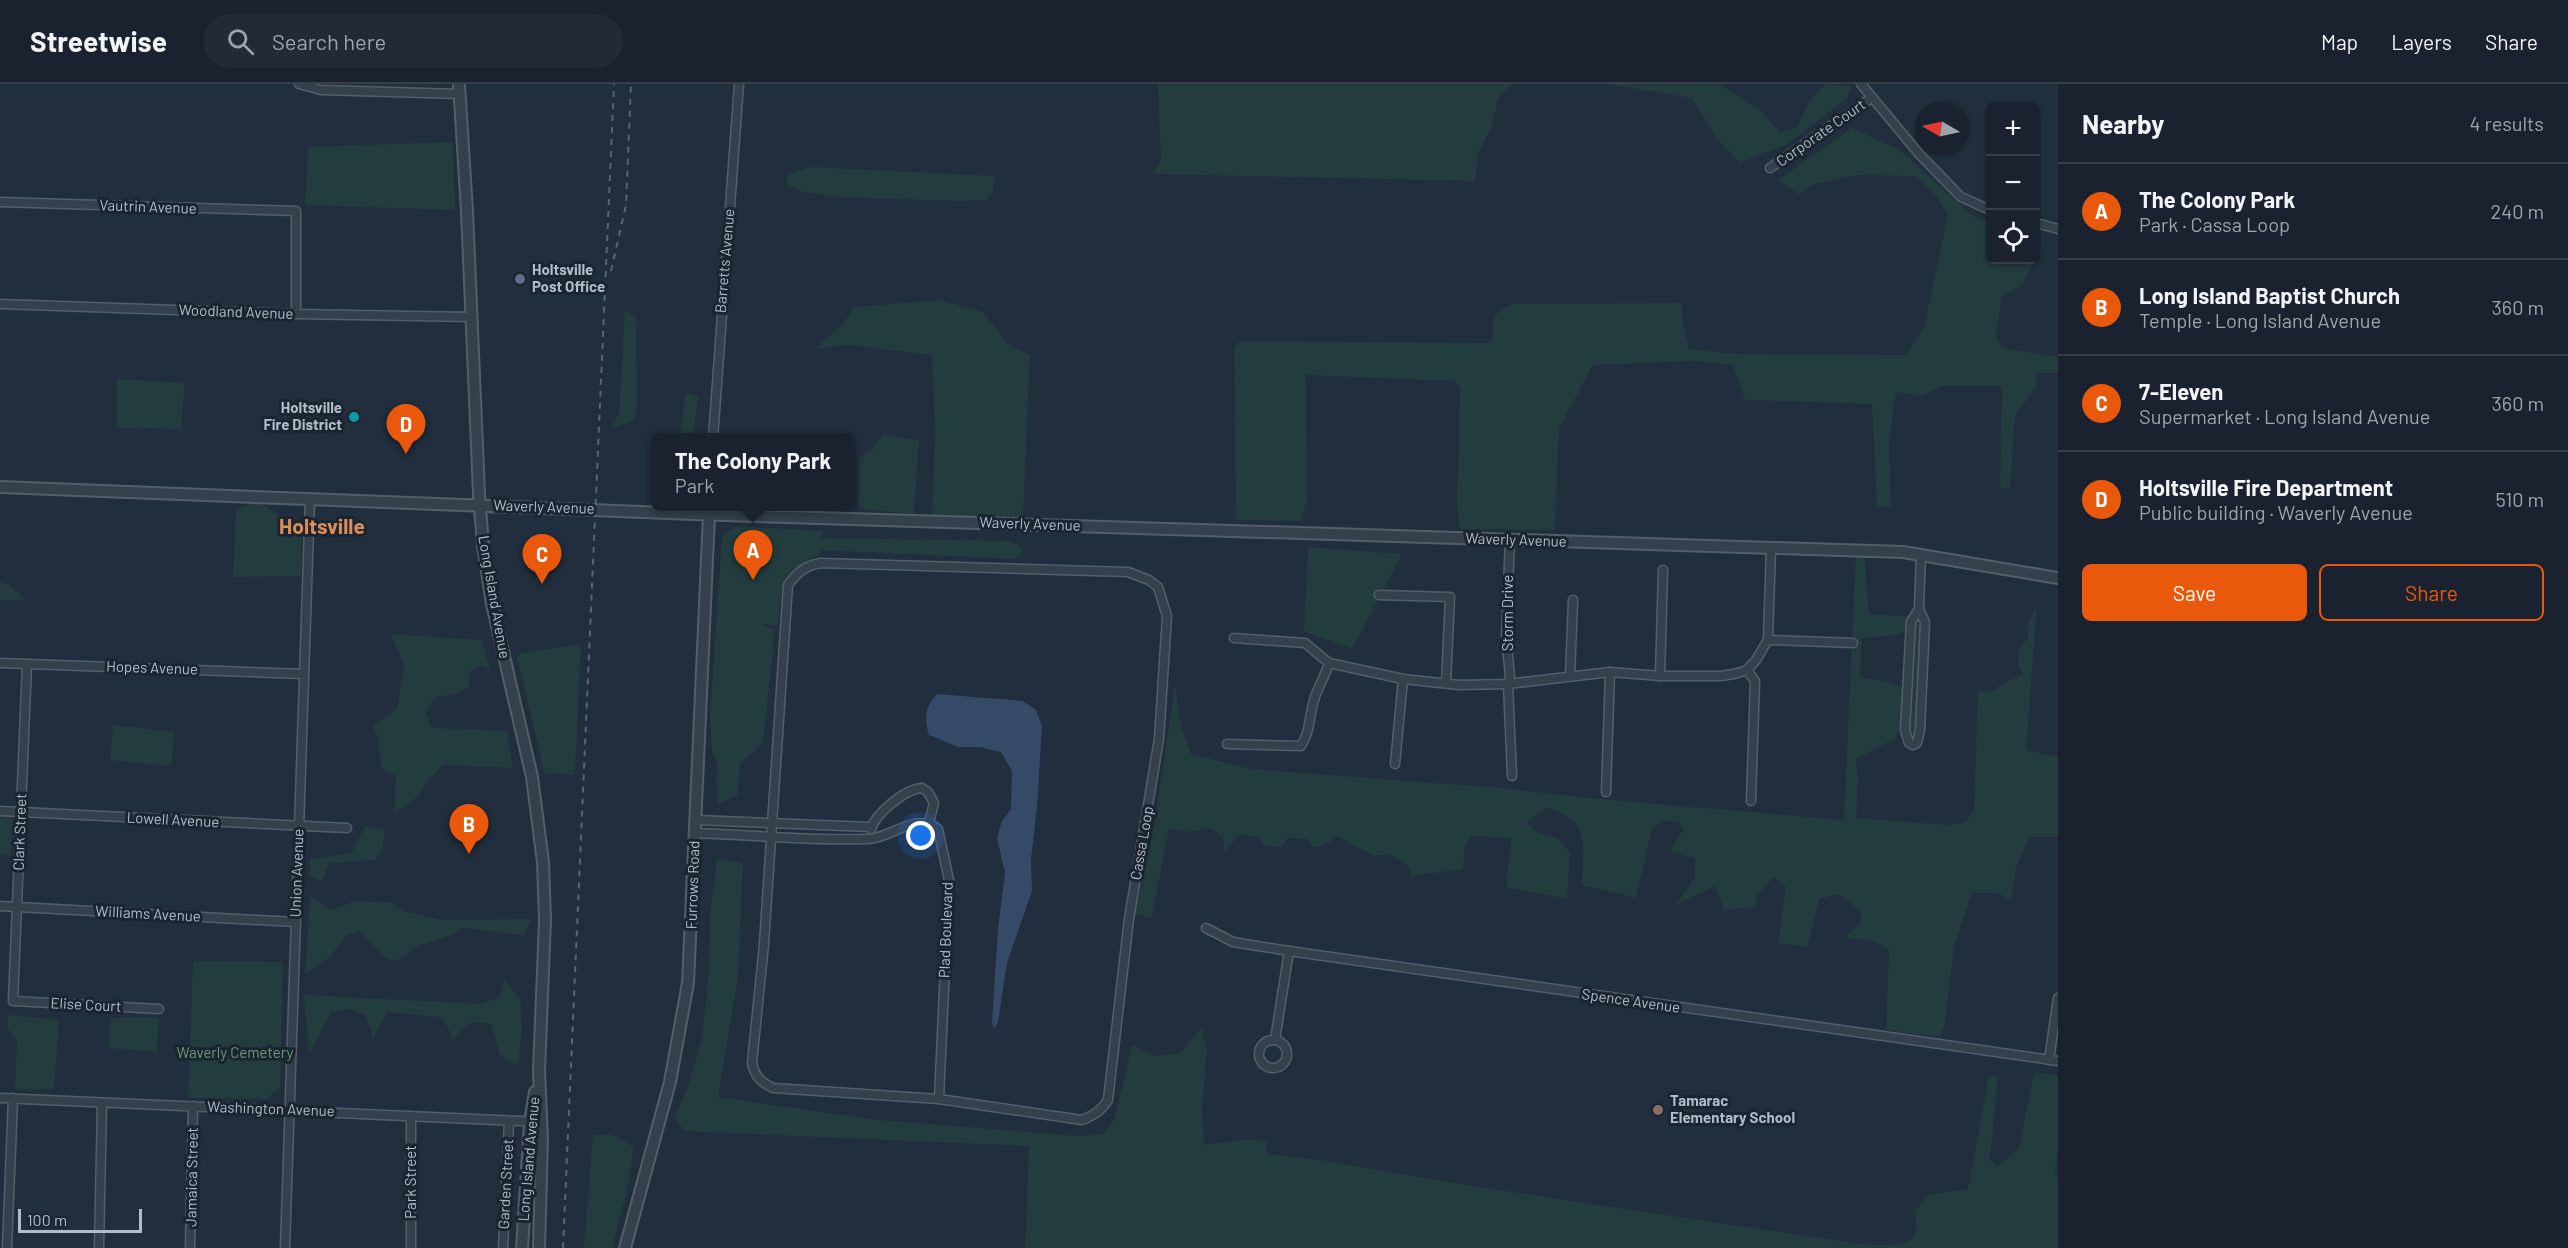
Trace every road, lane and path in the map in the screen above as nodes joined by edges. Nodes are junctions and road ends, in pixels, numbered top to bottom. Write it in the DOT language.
graph roads {
  1 [pos="299,84"];
  2 [pos="740,84"];
  3 [pos="1861,84"];
  4 [pos="459,89"];
  5 [pos="1871,98"];
  6 [pos="1770,168"];
  7 [pos="0,202"];
  8 [pos="1986,208"];
  9 [pos="2040,224"];
  10 [pos="2058,229"];
  11 [pos="0,304"];
  12 [pos="296,314"];
  13 [pos="472,317"];
  14 [pos="713,433"];
  15 [pos="0,487"];
  16 [pos="310,498"];
  17 [pos="480,505"];
  18 [pos="651,509"];
  19 [pos="709,511"];
  20 [pos="1509,540"];
  21 [pos="1771,548"];
  22 [pos="1921,554"];
  23 [pos="1663,570"];
  24 [pos="2058,578"];
  25 [pos="1379,595"];
  26 [pos="1573,600"];
  27 [pos="1919,609"];
  28 [pos="1234,638"];
  29 [pos="1768,640"];
  30 [pos="1853,643"];
  31 [pos="0,663"];
  32 [pos="1329,663"];
  33 [pos="27,664"];
  34 [pos="1747,670"];
  35 [pos="1610,672"];
  36 [pos="304,674"];
  37 [pos="1570,676"];
  38 [pos="1660,676"];
  39 [pos="1403,679"];
  40 [pos="1446,683"];
  41 [pos="1508,684"];
  42 [pos="1227,744"];
  43 [pos="1395,764"];
  44 [pos="1512,776"];
  45 [pos="1606,792"];
  46 [pos="1751,801"];
  47 [pos="0,811"];
  48 [pos="21,812"];
  49 [pos="696,820"];
  50 [pos="772,823"];
  51 [pos="929,823"];
  52 [pos="871,826"];
  53 [pos="298,827"];
  54 [pos="347,828"];
  55 [pos="696,833"];
  56 [pos="771,836"];
  57 [pos="871,839"];
  58 [pos="0,906"];
  59 [pos="17,907"];
  60 [pos="295,922"];
  61 [pos="1206,928"];
  62 [pos="1289,951"];
  63 [pos="2058,998"];
  64 [pos="13,1000"];
  65 [pos="159,1009"];
  66 [pos="1275,1040"];
  67 [pos="2053,1061"];
  68 [pos="0,1098"];
  69 [pos="13,1098"];
  70 [pos="939,1098"];
  71 [pos="102,1103"];
  72 [pos="193,1106"];
  73 [pos="288,1109"];
  74 [pos="411,1116"];
  75 [pos="509,1121"];
  76 [pos="536,1122"];
  77 [pos="7,1248"];
  78 [pos="99,1248"];
  79 [pos="190,1248"];
  80 [pos="285,1248"];
  81 [pos="411,1248"];
  82 [pos="503,1248"];
  83 [pos="522,1248"];
  84 [pos="540,1248"];
  85 [pos="625,1248"];
  1 -- 4 [label="street"];
  2 -- 14 [label="street, Barretts Avenue"];
  3 -- 5 [label="street"];
  4 -- 13 [label="street, Long Island Avenue"];
  5 -- 6 [label="street, Corporate Court"];
  5 -- 8 [label="street"];
  7 -- 12 [label="street, Vautrin Avenue"];
  9 -- 10 [label="street"];
  11 -- 12 [label="street, Woodland Avenue"];
  12 -- 13 [label="street, Woodland Avenue"];
  13 -- 17 [label="street, Long Island Avenue"];
  15 -- 16 [label="street, Waverly Avenue"];
  16 -- 17 [label="street, Waverly Avenue"];
  16 -- 36 [label="street, Union Avenue"];
  17 -- 18 [label="street, Waverly Avenue"];
  17 -- 76 [label="street, Long Island Avenue"];
  19 -- 20 [label="street, Waverly Avenue"];
  19 -- 49 [label="street, Furrows Road"];
  20 -- 21 [label="street, Waverly Avenue"];
  20 -- 41 [label="street, Storm Drive"];
  21 -- 22 [label="street, Waverly Avenue"];
  21 -- 29 [label="street"];
  22 -- 24 [label="street, Waverly Avenue"];
  22 -- 27 [label="street"];
  23 -- 38 [label="street"];
  25 -- 40 [label="street"];
  26 -- 37 [label="street"];
  27 -- 27 [label="street"];
  28 -- 32 [label="street"];
  29 -- 30 [label="street"];
  29 -- 34 [label="street"];
  31 -- 33 [label="street, Hopes Avenue"];
  32 -- 39 [label="street"];
  32 -- 42 [label="street"];
  33 -- 36 [label="street, Hopes Avenue"];
  33 -- 48 [label="street, Clark Street"];
  34 -- 38 [label="street"];
  34 -- 46 [label="street"];
  35 -- 37 [label="street"];
  35 -- 38 [label="street"];
  35 -- 45 [label="street"];
  36 -- 53 [label="street, Union Avenue"];
  37 -- 41 [label="street"];
  39 -- 40 [label="street"];
  39 -- 43 [label="street"];
  40 -- 41 [label="street"];
  41 -- 44 [label="street, Storm Drive"];
  47 -- 48 [label="street, Lowell Avenue"];
  48 -- 53 [label="street, Lowell Avenue"];
  48 -- 59 [label="street, Clark Street"];
  49 -- 50 [label="street"];
  49 -- 55 [label="street, Furrows Road"];
  50 -- 52 [label="street"];
  50 -- 56 [label="street, Cassa Loop"];
  50 -- 70 [label="street, Cassa Loop"];
  51 -- 52 [label="street"];
  51 -- 57 [label="street"];
  51 -- 70 [label="street, Plad Boulevard"];
  52 -- 57 [label="street"];
  53 -- 54 [label="street, Lowell Avenue"];
  53 -- 60 [label="street, Union Avenue"];
  55 -- 56 [label="street"];
  55 -- 85 [label="street, Furrows Road"];
  56 -- 57 [label="street"];
  56 -- 70 [label="street, Cassa Loop"];
  58 -- 59 [label="street, Williams Avenue"];
  59 -- 60 [label="street, Williams Avenue"];
  59 -- 64 [label="street, Clark Street"];
  60 -- 73 [label="street, Union Avenue"];
  61 -- 62 [label="street, Spence Avenue"];
  62 -- 66 [label="street"];
  62 -- 67 [label="street, Spence Avenue"];
  63 -- 67 [label="street"];
  64 -- 65 [label="street, Elise Court"];
  68 -- 69 [label="street, Washington Avenue"];
  69 -- 71 [label="street, Washington Avenue"];
  69 -- 77 [label="street"];
  71 -- 72 [label="street, Washington Avenue"];
  71 -- 78 [label="street"];
  72 -- 73 [label="street, Washington Avenue"];
  72 -- 79 [label="street, Jamaica Street"];
  73 -- 74 [label="street, Washington Avenue"];
  73 -- 80 [label="street, Union Avenue"];
  74 -- 75 [label="street, Washington Avenue"];
  74 -- 81 [label="street, Park Street"];
  75 -- 76 [label="street, Washington Avenue"];
  75 -- 82 [label="street, Garden Street"];
  76 -- 83 [label="street, Long Island Avenue"];
  76 -- 84 [label="street, Long Island Avenue"];
}
